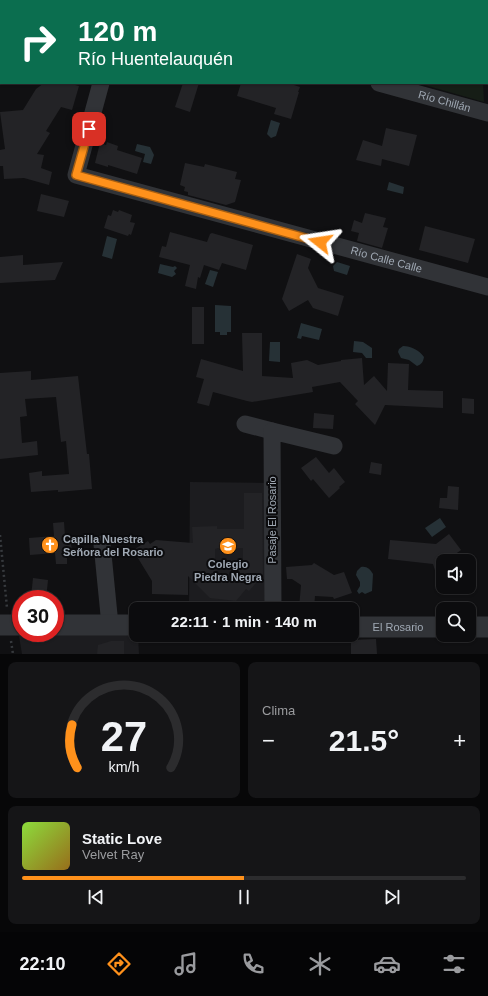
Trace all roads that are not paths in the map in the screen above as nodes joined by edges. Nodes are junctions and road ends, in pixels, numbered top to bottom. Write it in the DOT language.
graph roads {
  1 [pos="101,84"];
  2 [pos="383,84"];
  3 [pos="488,113"];
  4 [pos="488,287"];
  5 [pos="245,424"];
  6 [pos="272,431"];
  7 [pos="334,446"];
  8 [pos="102,544"];
  9 [pos="273,602"];
  10 [pos="64,625"];
  11 [pos="110,625"];
  12 [pos="129,625"];
  13 [pos="359,627"];
  14 [pos="436,627"];
  15 [pos="476,627"];
  16 [pos="488,628"];
  1 -- 4 [label="street, Río Calle Calle"];
  2 -- 3 [label="street, Río Chillán"];
  5 -- 6 [label="street"];
  6 -- 7 [label="street"];
  6 -- 9 [label="street, Pasaje El Rosario"];
  8 -- 11 [label="street"];
  10 -- 11 [label="street"];
  11 -- 12 [label="street"];
  13 -- 14 [label="street, El Rosario"];
  15 -- 16 [label="street"];
}
